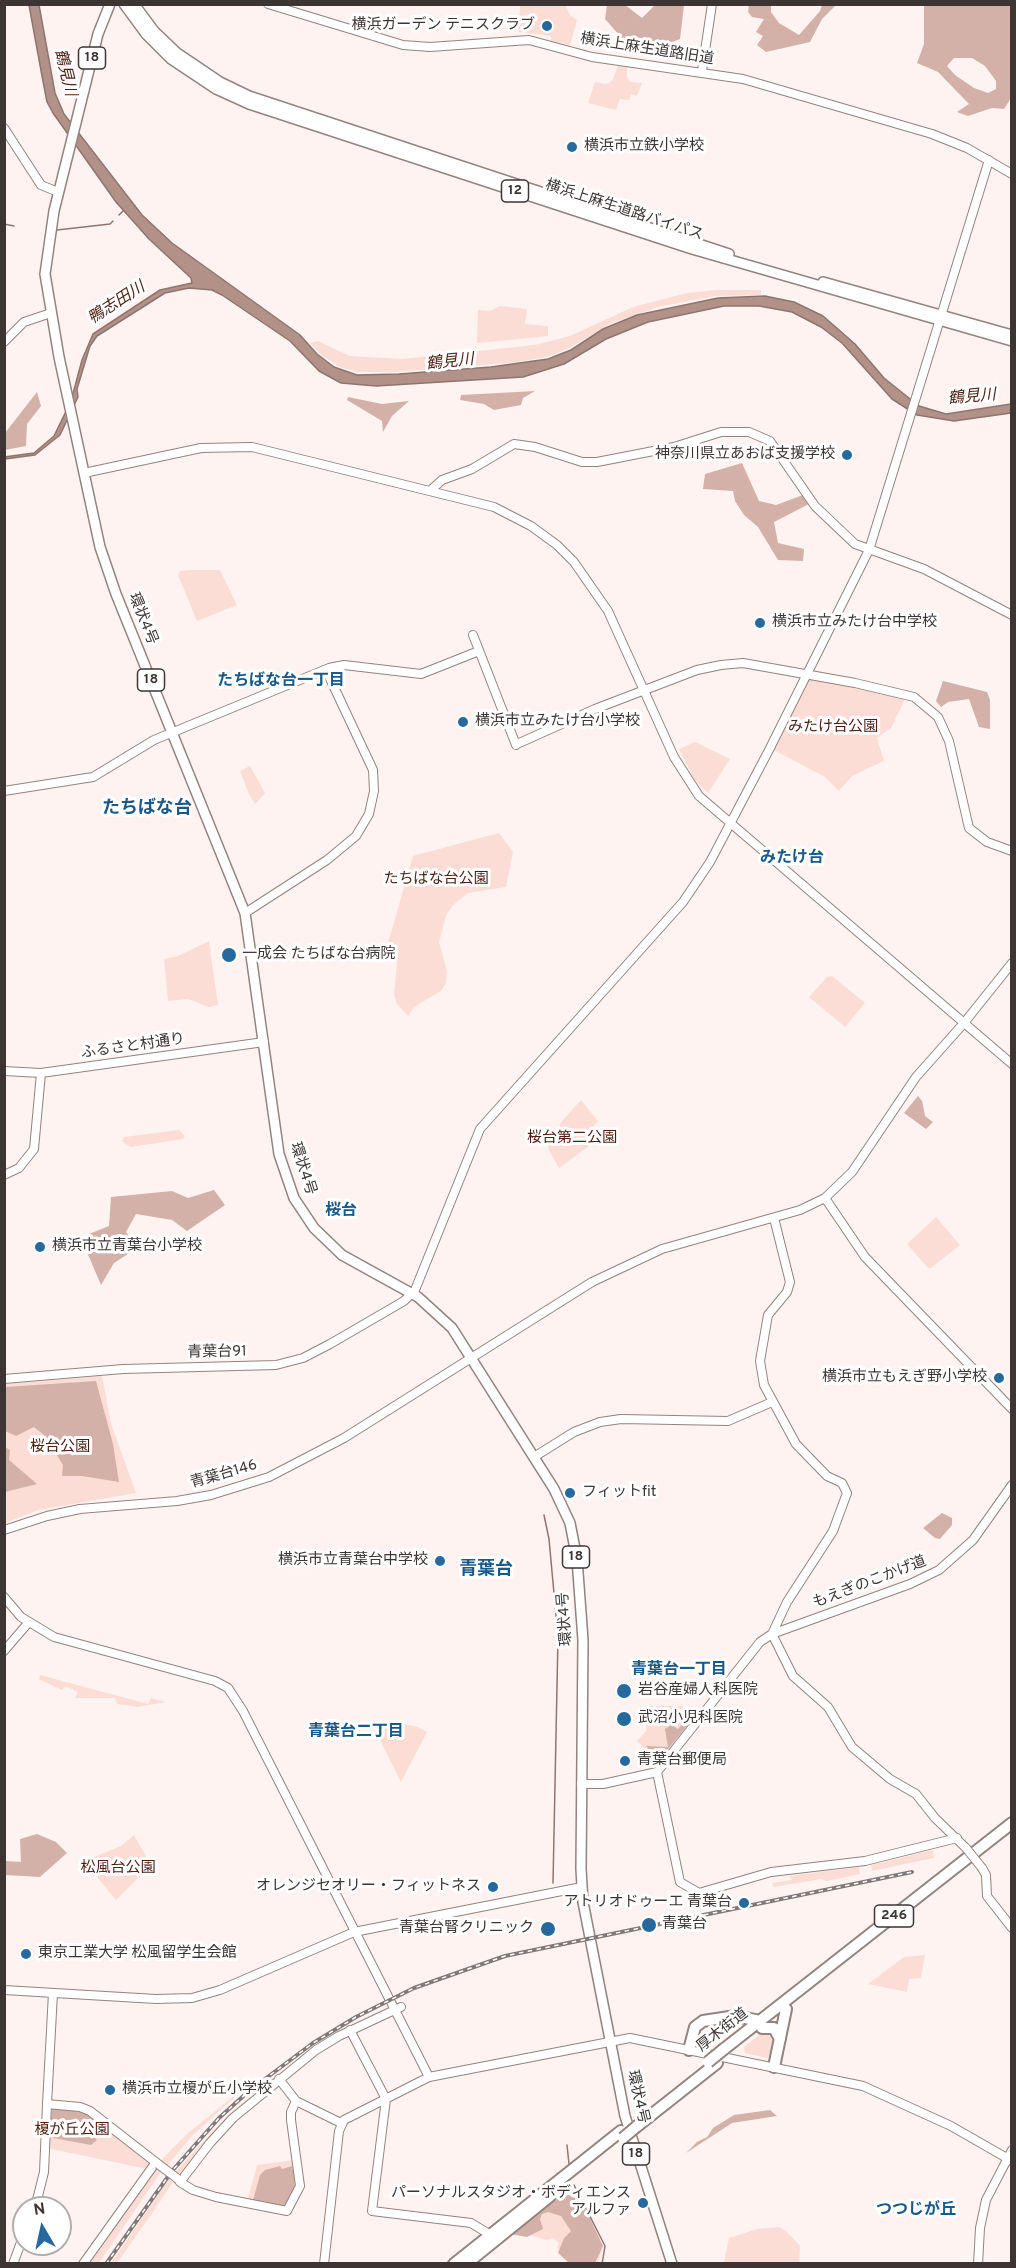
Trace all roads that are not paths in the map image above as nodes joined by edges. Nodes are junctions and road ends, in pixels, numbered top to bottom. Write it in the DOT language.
graph roads {
  1 [pos="110,4"];
  2 [pos="124,4"];
  3 [pos="134,4"];
  4 [pos="268,4"];
  5 [pos="712,4"];
  6 [pos="702,71"];
  7 [pos="4,128"];
  8 [pos="989,160"];
  9 [pos="1011,174"];
  10 [pos="58,192"];
  11 [pos="51,313"];
  12 [pos="940,318"];
  13 [pos="1011,335"];
  14 [pos="1011,341"];
  15 [pos="4,342"];
  16 [pos="84,473"];
  17 [pos="431,490"];
  18 [pos="869,550"];
  19 [pos="1011,615"];
  20 [pos="473,635"];
  21 [pos="479,651"];
  22 [pos="326,670"];
  23 [pos="807,674"];
  24 [pos="644,690"];
  25 [pos="172,732"];
  26 [pos="4,791"];
  27 [pos="730,825"];
  28 [pos="1011,851"];
  29 [pos="245,913"];
  30 [pos="1011,963"];
  31 [pos="964,1023"];
  32 [pos="264,1042"];
  33 [pos="1011,1064"];
  34 [pos="4,1071"];
  35 [pos="40,1073"];
  36 [pos="4,1175"];
  37 [pos="825,1197"];
  38 [pos="774,1218"];
  39 [pos="411,1294"];
  40 [pos="472,1358"];
  41 [pos="4,1379"];
  42 [pos="772,1402"];
  43 [pos="1011,1409"];
  44 [pos="534,1457"];
  45 [pos="1011,1485"];
  46 [pos="4,1530"];
  47 [pos="4,1597"];
  48 [pos="29,1622"];
  49 [pos="772,1634"];
  50 [pos="4,1651"];
  51 [pos="657,1772"];
  52 [pos="581,1784"];
  53 [pos="1011,1823"];
  54 [pos="1011,1831"];
  55 [pos="957,1838"];
  56 [pos="582,1887"];
  57 [pos="1011,1928"];
  58 [pos="354,1932"];
  59 [pos="4,1990"];
  60 [pos="53,1993"];
  61 [pos="397,2008"];
  62 [pos="786,2009"];
  63 [pos="736,2016"];
  64 [pos="761,2025"];
  65 [pos="350,2030"];
  66 [pos="746,2033"];
  67 [pos="780,2039"];
  68 [pos="610,2042"];
  69 [pos="689,2050"];
  70 [pos="729,2050"];
  71 [pos="774,2067"];
  72 [pos="429,2077"];
  73 [pos="279,2079"];
  74 [pos="386,2099"];
  75 [pos="296,2101"];
  76 [pos="47,2104"];
  77 [pos="341,2123"];
  78 [pos="622,2134"];
  79 [pos="1011,2150"];
  80 [pos="1009,2159"];
  81 [pos="157,2163"];
  82 [pos="179,2180"];
  83 [pos="38,2196"];
  84 [pos="489,2234"];
  85 [pos="83,2264"];
  86 [pos="324,2264"];
  87 [pos="454,2264"];
  88 [pos="466,2264"];
  89 [pos="672,2264"];
  90 [pos="978,2264"];
  1 -- 10 [label="main road, 環状4号 / 18"];
  2 -- 12 [label="main road, 横浜上麻生道路バイパス / 12"];
  3 -- 12 [label="main road, 横浜上麻生道路バイパス / 12"];
  4 -- 6 [label="street, 横浜上麻生道路旧道"];
  5 -- 6 [label="street"];
  6 -- 8 [label="street, 横浜上麻生道路旧道"];
  7 -- 10 [label="street"];
  8 -- 9 [label="street, 横浜上麻生道路旧道"];
  8 -- 12 [label="street"];
  10 -- 11 [label="main road, 環状4号 / 18"];
  11 -- 15 [label="street"];
  11 -- 16 [label="main road, 環状4号 / 18"];
  12 -- 13 [label="main road, 横浜上麻生道路バイパス / 12"];
  12 -- 14 [label="main road, 横浜上麻生道路バイパス / 12"];
  12 -- 18 [label="street"];
  16 -- 17 [label="street"];
  16 -- 25 [label="main road, 環状4号 / 18"];
  17 -- 18 [label="street"];
  17 -- 24 [label="street"];
  18 -- 19 [label="street"];
  18 -- 23 [label="street"];
  20 -- 21 [label="street"];
  21 -- 22 [label="street"];
  21 -- 24 [label="street"];
  22 -- 25 [label="street"];
  22 -- 29 [label="street"];
  23 -- 24 [label="street"];
  23 -- 27 [label="street"];
  23 -- 28 [label="street"];
  24 -- 27 [label="street"];
  25 -- 26 [label="street"];
  25 -- 29 [label="main road, 環状4号 / 18"];
  27 -- 31 [label="street"];
  27 -- 39 [label="street"];
  29 -- 32 [label="main road, 環状4号 / 18"];
  30 -- 31 [label="street, 青葉台146"];
  31 -- 33 [label="street"];
  31 -- 37 [label="street, 青葉台146"];
  32 -- 35 [label="street, ふるさと村通り"];
  32 -- 39 [label="main road, 環状4号 / 18"];
  34 -- 35 [label="street, ふるさと村通り"];
  35 -- 36 [label="street"];
  37 -- 38 [label="street, 青葉台146"];
  37 -- 43 [label="street"];
  38 -- 40 [label="street, 青葉台146"];
  38 -- 42 [label="street"];
  39 -- 40 [label="main road, 環状4号 / 18"];
  39 -- 41 [label="street, 青葉台91"];
  40 -- 44 [label="main road, 環状4号 / 18"];
  40 -- 46 [label="street, 青葉台146"];
  42 -- 44 [label="street"];
  42 -- 49 [label="street"];
  44 -- 52 [label="main road, 環状4号 / 18"];
  45 -- 49 [label="street, もえぎのこかげ道"];
  47 -- 48 [label="street"];
  48 -- 50 [label="street"];
  48 -- 58 [label="street"];
  49 -- 51 [label="street"];
  49 -- 55 [label="street"];
  51 -- 52 [label="street"];
  51 -- 55 [label="street"];
  52 -- 56 [label="main road, 環状4号 / 18"];
  53 -- 64 [label="highway, 厚木街道 / 246"];
  54 -- 62 [label="highway, 厚木街道 / 246"];
  55 -- 57 [label="street, bridge"];
  56 -- 58 [label="street"];
  56 -- 68 [label="main road, 環状4号 / 18"];
  58 -- 60 [label="street"];
  58 -- 61 [label="street"];
  59 -- 60 [label="street"];
  60 -- 76 [label="street"];
  61 -- 65 [label="street"];
  61 -- 72 [label="street"];
  62 -- 64 [label="highway, 厚木街道 / 246"];
  62 -- 67 [label="highway"];
  63 -- 64 [label="highway"];
  63 -- 66 [label="highway"];
  63 -- 69 [label="highway"];
  64 -- 66 [label="highway, 厚木街道 / 246"];
  64 -- 67 [label="highway"];
  64 -- 70 [label="highway, 厚木街道 / 246"];
  65 -- 73 [label="street"];
  65 -- 74 [label="street"];
  66 -- 70 [label="highway, 厚木街道 / 246"];
  67 -- 71 [label="highway"];
  68 -- 69 [label="street"];
  68 -- 72 [label="street"];
  68 -- 89 [label="main road, 環状4号 / 18"];
  69 -- 71 [label="street"];
  70 -- 78 [label="highway, 厚木街道 / 246, bridge"];
  71 -- 80 [label="street"];
  72 -- 74 [label="street"];
  73 -- 75 [label="street"];
  73 -- 82 [label="street"];
  74 -- 77 [label="street"];
  74 -- 84 [label="street"];
  75 -- 77 [label="street"];
  75 -- 82 [label="street"];
  76 -- 81 [label="street"];
  76 -- 83 [label="street"];
  77 -- 86 [label="street"];
  78 -- 84 [label="highway, 厚木街道 / 246"];
  78 -- 88 [label="highway, 厚木街道 / 246"];
  79 -- 80 [label="street"];
  80 -- 90 [label="street"];
  81 -- 82 [label="street, bridge"];
  81 -- 85 [label="street"];
  84 -- 87 [label="highway, 厚木街道 / 246"];
}
